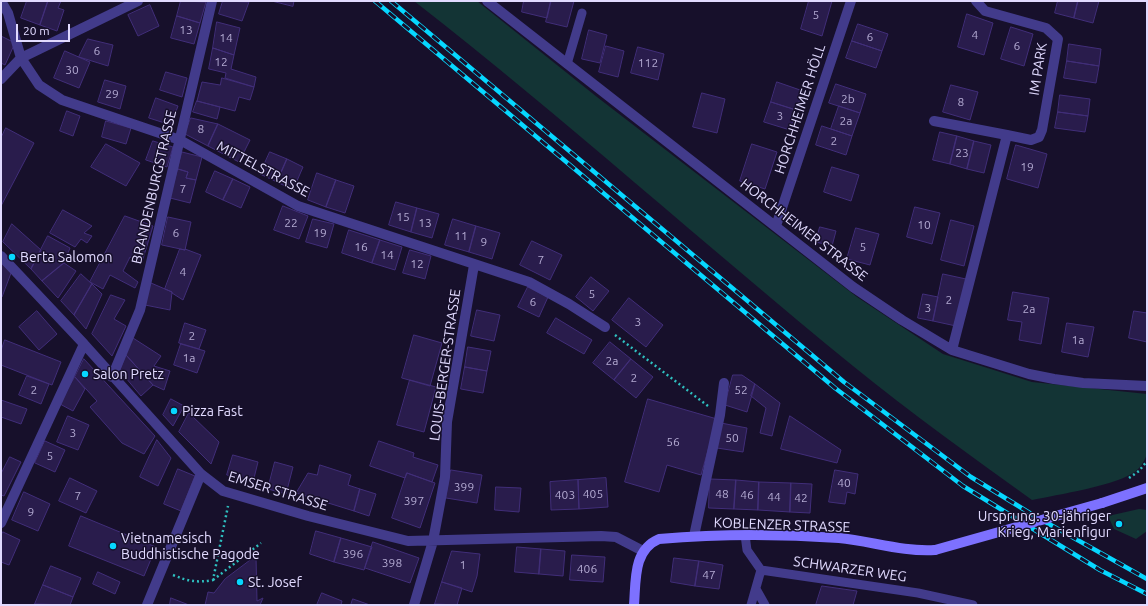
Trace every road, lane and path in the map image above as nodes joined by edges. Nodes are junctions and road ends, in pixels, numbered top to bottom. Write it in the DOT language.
graph roads {
  1 [pos="2,1"];
  2 [pos="138,1"];
  3 [pos="212,1"];
  4 [pos="487,1"];
  5 [pos="851,1"];
  6 [pos="976,1"];
  7 [pos="582,13"];
  8 [pos="21,58"];
  9 [pos="568,64"];
  10 [pos="1,79"];
  11 [pos="934,121"];
  12 [pos="1007,136"];
  13 [pos="180,140"];
  14 [pos="776,226"];
  15 [pos="1,256"];
  16 [pos="474,265"];
  17 [pos="605,328"];
  18 [pos="84,344"];
  19 [pos="952,350"];
  20 [pos="112,377"];
  21 [pos="724,383"];
  22 [pos="1147,386"];
  23 [pos="720,415"];
  24 [pos="201,474"];
  25 [pos="1147,488"];
  26 [pos="229,500"];
  27 [pos="1,523"];
  28 [pos="746,535"];
  29 [pos="694,536"];
  30 [pos="433,541"];
  31 [pos="261,543"];
  32 [pos="643,551"];
  33 [pos="762,570"];
  34 [pos="161,571"];
  35 [pos="213,580"];
  36 [pos="756,589"];
  37 [pos="147,605"];
  38 [pos="414,605"];
  39 [pos="634,605"];
  40 [pos="751,605"];
  41 [pos="765,605"];
  42 [pos="973,605"];
  1 -- 8 [label="street, MITTELSTRASSE"];
  2 -- 8 [label="street"];
  3 -- 13 [label="street, BRANDENBURGSTRASSE"];
  4 -- 9 [label="street, HORCHHEIMER STRASSE"];
  5 -- 14 [label="street, HORCHHEIMER HÖLL"];
  6 -- 12 [label="street, IM PARK"];
  7 -- 9 [label="lane"];
  8 -- 10 [label="street"];
  8 -- 13 [label="street, MITTELSTRASSE"];
  9 -- 14 [label="street, HORCHHEIMER STRASSE"];
  11 -- 12 [label="street, IM PARK"];
  12 -- 19 [label="street"];
  13 -- 16 [label="street, MITTELSTRASSE"];
  13 -- 20 [label="street, BRANDENBURGSTRASSE"];
  14 -- 19 [label="street, HORCHHEIMER STRASSE"];
  15 -- 18 [label="street, EMSER STRASSE"];
  16 -- 17 [label="street, MITTELSTRASSE"];
  16 -- 30 [label="street, LOUIS-BERGER-STRASSE"];
  17 -- 23 [label="path"];
  18 -- 20 [label="street, EMSER STRASSE"];
  18 -- 27 [label="street"];
  19 -- 22 [label="street, HORCHHEIMER STRASSE"];
  20 -- 24 [label="street, EMSER STRASSE"];
  21 -- 23 [label="street, KOBLENZER STRASSE"];
  23 -- 29 [label="street, KOBLENZER STRASSE"];
  24 -- 30 [label="street, EMSER STRASSE"];
  24 -- 34 [label="street"];
  25 -- 28 [label="street, KOBLENZER STRASSE, bridge"];
  26 -- 35 [label="path"];
  28 -- 29 [label="street, KOBLENZER STRASSE"];
  28 -- 33 [label="lane"];
  29 -- 32 [label="street, KOBLENZER STRASSE"];
  30 -- 32 [label="street, EMSER STRASSE"];
  30 -- 38 [label="street, LOUIS-BERGER-STRASSE"];
  31 -- 35 [label="path"];
  32 -- 39 [label="street"];
  33 -- 36 [label="lane"];
  33 -- 42 [label="lane, SCHWARZER WEG"];
  34 -- 35 [label="path"];
  34 -- 37 [label="street"];
  36 -- 40 [label="lane"];
  36 -- 41 [label="lane"];
}
